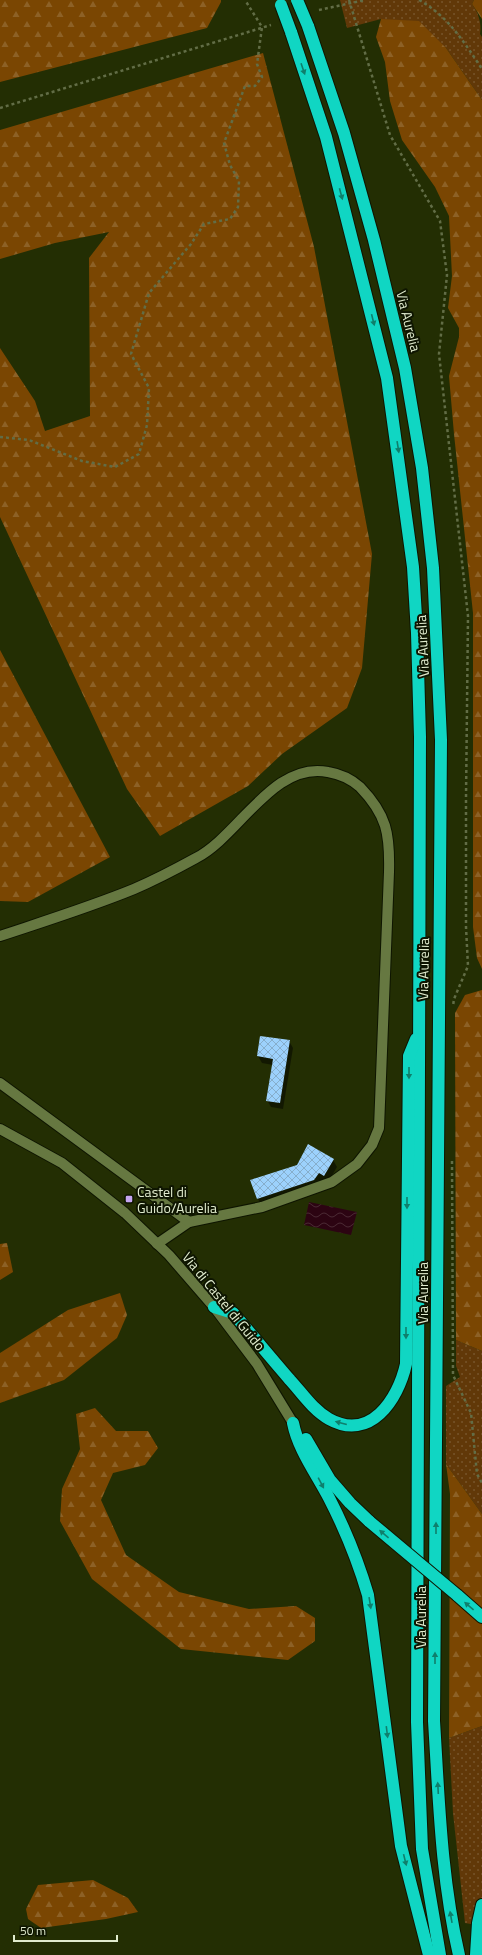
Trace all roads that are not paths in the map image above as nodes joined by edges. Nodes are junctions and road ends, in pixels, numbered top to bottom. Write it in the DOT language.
graph roads {
  1 [pos="297,0"];
  2 [pos="280,2"];
  3 [pos="0,936"];
  4 [pos="418,1036"];
  5 [pos="0,1083"];
  6 [pos="0,1128"];
  7 [pos="189,1222"];
  8 [pos="157,1244"];
  9 [pos="214,1307"];
  10 [pos="293,1422"];
  11 [pos="482,1616"];
  12 [pos="482,1905"];
  13 [pos="429,1955"];
  14 [pos="440,1955"];
  15 [pos="459,1955"];
  16 [pos="476,1955"];
  15 -- 1 [label="highway, Via Aurelia, one-way, bridge"];
  2 -- 4 [label="highway, Via Aurelia, one-way, bridge"];
  3 -- 7 [label="street"];
  4 -- 9 [label="highway, one-way"];
  4 -- 14 [label="highway, Via Aurelia"];
  5 -- 7 [label="street"];
  6 -- 8 [label="street, Via di Castel di Guido"];
  7 -- 8 [label="street"];
  8 -- 9 [label="street, Via di Castel di Guido"];
  9 -- 10 [label="street, Via di Castel di Guido"];
  11 -- 10 [label="highway, one-way, bridge"];
  10 -- 13 [label="highway, one-way"];
  12 -- 16 [label="highway"];
}
